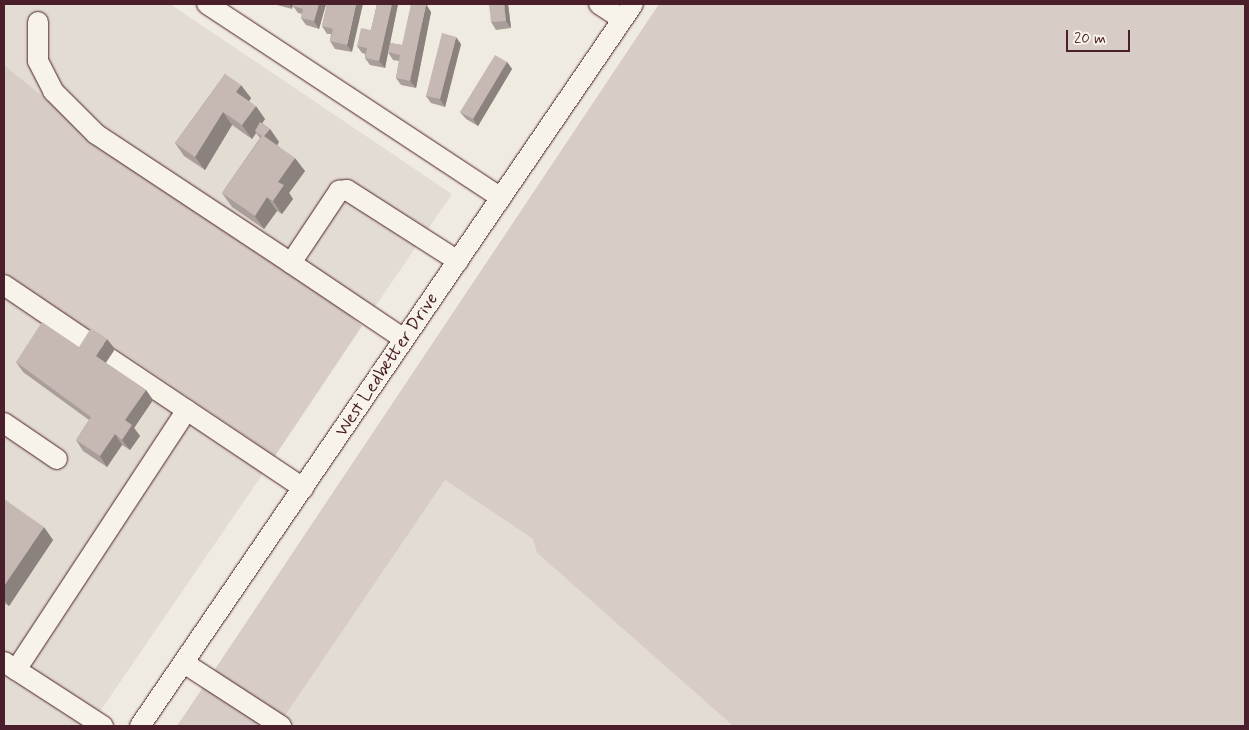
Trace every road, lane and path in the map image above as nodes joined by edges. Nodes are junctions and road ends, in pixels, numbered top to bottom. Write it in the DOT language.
graph roads {
  1 [pos="207,4"];
  2 [pos="599,4"];
  3 [pos="628,12"];
  4 [pos="38,22"];
  5 [pos="501,198"];
  6 [pos="458,261"];
  7 [pos="291,263"];
  8 [pos="4,285"];
  9 [pos="404,339"];
  10 [pos="187,410"];
  11 [pos="4,423"];
  12 [pos="58,459"];
  13 [pos="303,488"];
  14 [pos="184,663"];
  15 [pos="10,666"];
  16 [pos="103,726"];
  17 [pos="140,726"];
  18 [pos="281,726"];
  1 -- 5 [label="street"];
  2 -- 3 [label="street"];
  3 -- 5 [label="street, West Ledbetter Drive"];
  4 -- 7 [label="street"];
  5 -- 6 [label="street, West Ledbetter Drive"];
  6 -- 7 [label="street"];
  6 -- 9 [label="street, West Ledbetter Drive"];
  7 -- 9 [label="street"];
  8 -- 10 [label="street"];
  9 -- 13 [label="street, West Ledbetter Drive"];
  10 -- 13 [label="street"];
  10 -- 15 [label="street"];
  11 -- 12 [label="street"];
  13 -- 14 [label="street, West Ledbetter Drive"];
  14 -- 17 [label="street, West Ledbetter Drive"];
  14 -- 18 [label="street"];
  15 -- 16 [label="street"];
}
